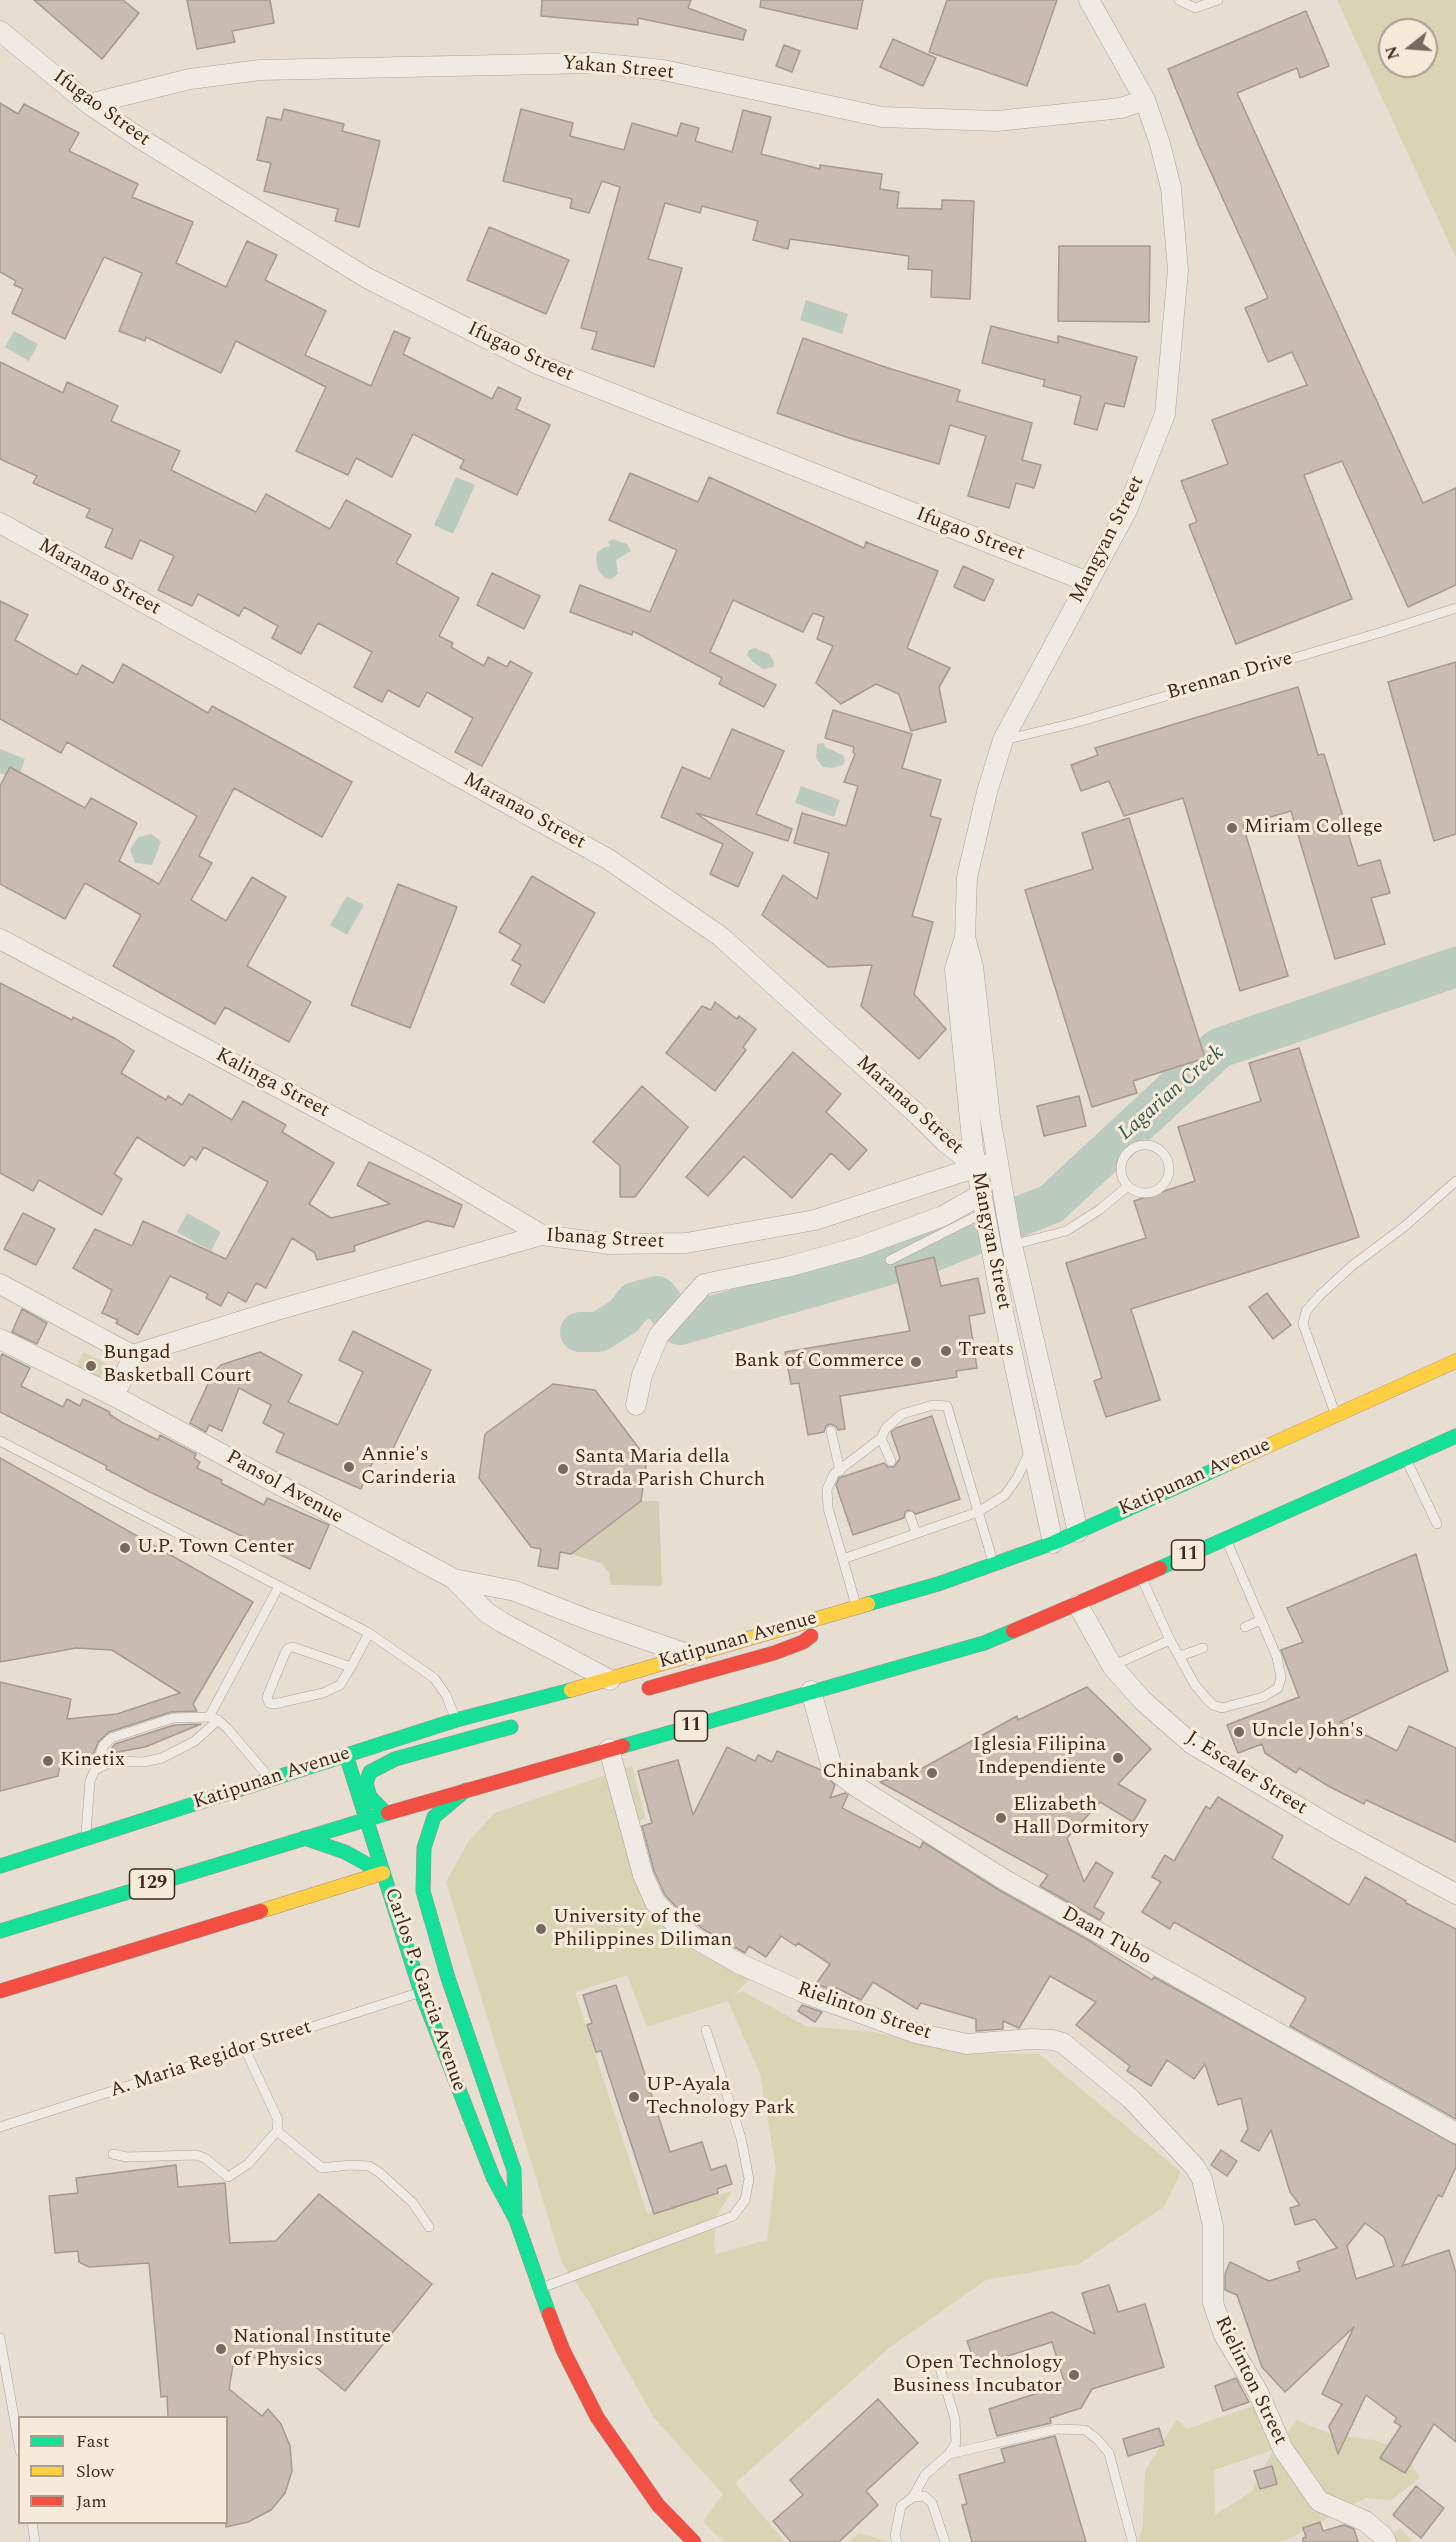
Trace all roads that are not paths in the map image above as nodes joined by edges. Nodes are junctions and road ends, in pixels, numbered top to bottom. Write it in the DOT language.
graph roads {
  1 [pos="1089,0"];
  2 [pos="1179,0"];
  3 [pos="1218,0"];
  4 [pos="0,32"];
  5 [pos="1145,100"];
  6 [pos="89,104"];
  7 [pos="0,523"];
  8 [pos="1088,582"];
  9 [pos="1456,608"];
  10 [pos="1003,740"];
  11 [pos="965,937"];
  12 [pos="0,939"];
  13 [pos="998,1162"];
  14 [pos="977,1167"];
  15 [pos="1456,1181"];
  16 [pos="1128,1186"];
  17 [pos="984,1203"];
  18 [pos="542,1235"];
  19 [pos="1012,1245"];
  20 [pos="890,1260"];
  21 [pos="0,1284"];
  22 [pos="0,1339"];
  23 [pos="132,1355"];
  24 [pos="1456,1361"];
  25 [pos="114,1396"];
  26 [pos="636,1405"];
  27 [pos="1336,1415"];
  28 [pos="831,1431"];
  29 [pos="1456,1436"];
  30 [pos="881,1438"];
  31 [pos="0,1441"];
  32 [pos="1032,1445"];
  33 [pos="1406,1459"];
  34 [pos="891,1461"];
  35 [pos="840,1471"];
  36 [pos="978,1512"];
  37 [pos="910,1516"];
  38 [pos="1437,1524"];
  39 [pos="1078,1532"];
  40 [pos="916,1533"];
  41 [pos="1226,1539"];
  42 [pos="1053,1543"];
  43 [pos="843,1559"];
  44 [pos="993,1565"];
  45 [pos="1141,1577"];
  46 [pos="454,1579"];
  47 [pos="279,1586"];
  48 [pos="1078,1605"];
  49 [pos="853,1608"];
  50 [pos="1261,1620"];
  51 [pos="1245,1628"];
  52 [pos="369,1633"];
  53 [pos="1170,1640"];
  54 [pos="1203,1648"];
  55 [pos="690,1655"];
  56 [pos="1180,1656"];
  57 [pos="1112,1666"];
  58 [pos="351,1667"];
  59 [pos="610,1680"];
  60 [pos="811,1691"];
  61 [pos="636,1692"];
  62 [pos="213,1718"];
  63 [pos="456,1720"];
  64 [pos="521,1724"];
  65 [pos="609,1749"];
  66 [pos="346,1755"];
  67 [pos="95,1770"];
  68 [pos="271,1779"];
  69 [pos="466,1790"];
  70 [pos="386,1814"];
  71 [pos="366,1819"];
  72 [pos="85,1839"];
  73 [pos="304,1839"];
  74 [pos="0,1866"];
  75 [pos="383,1873"];
  76 [pos="1456,1894"];
  77 [pos="0,1931"];
  78 [pos="0,1991"];
  79 [pos="421,1992"];
  80 [pos="706,2030"];
  81 [pos="244,2049"];
  82 [pos="0,2127"];
  83 [pos="277,2131"];
  84 [pos="1456,2133"];
  85 [pos="113,2154"];
  86 [pos="516,2220"];
  87 [pos="429,2227"];
  88 [pos="539,2289"];
  89 [pos="0,2338"];
  90 [pos="940,2368"];
  91 [pos="18,2440"];
  92 [pos="948,2454"];
  93 [pos="913,2497"];
  94 [pos="32,2524"];
  95 [pos="1132,2540"];
  96 [pos="35,2542"];
  97 [pos="694,2542"];
  98 [pos="897,2542"];
  99 [pos="945,2542"];
  100 [pos="1386,2542"];
  1 -- 5 [label="street, Mangyan Street"];
  2 -- 3 [label="lane"];
  4 -- 6 [label="street, Ifugao Street"];
  5 -- 6 [label="street, Yakan Street"];
  5 -- 8 [label="street, Mangyan Street"];
  6 -- 8 [label="street, Ifugao Street"];
  7 -- 14 [label="street, Maranao Street"];
  8 -- 10 [label="street, Mangyan Street"];
  9 -- 10 [label="lane, Brennan Drive"];
  10 -- 11 [label="street, Mangyan Street"];
  11 -- 13 [label="street, Mangyan Street"];
  11 -- 14 [label="street, Mangyan Street"];
  12 -- 18 [label="street, Kalinga Street"];
  13 -- 14 [label="street, Maranao Street"];
  13 -- 19 [label="street, Mangyan Street"];
  14 -- 17 [label="street, Mangyan Street"];
  14 -- 18 [label="street, Ibanag Street"];
  15 -- 27 [label="lane"];
  16 -- 16 [label="lane"];
  16 -- 19 [label="lane"];
  17 -- 20 [label="lane"];
  17 -- 26 [label="street"];
  17 -- 32 [label="street, Mangyan Street"];
  18 -- 23 [label="street, Ibanag Street"];
  19 -- 39 [label="street, Mangyan Street"];
  21 -- 23 [label="street"];
  22 -- 25 [label="street, Pansol Avenue"];
  23 -- 25 [label="street"];
  24 -- 27 [label="main road, Katipunan Avenue"];
  25 -- 46 [label="street, Pansol Avenue"];
  27 -- 39 [label="main road, Katipunan Avenue"];
  28 -- 35 [label="lane"];
  29 -- 33 [label="main road, 11"];
  30 -- 34 [label="lane"];
  30 -- 35 [label="lane"];
  30 -- 36 [label="lane"];
  31 -- 47 [label="lane"];
  32 -- 36 [label="lane"];
  32 -- 42 [label="street, Mangyan Street"];
  33 -- 38 [label="lane"];
  33 -- 41 [label="main road, 11"];
  35 -- 43 [label="lane"];
  36 -- 40 [label="lane"];
  36 -- 44 [label="lane"];
  37 -- 40 [label="lane"];
  39 -- 42 [label="main road, Katipunan Avenue"];
  40 -- 43 [label="lane"];
  41 -- 45 [label="main road, 11"];
  41 -- 50 [label="lane"];
  42 -- 44 [label="main road, Katipunan Avenue"];
  43 -- 49 [label="lane"];
  44 -- 49 [label="main road, Katipunan Avenue"];
  45 -- 48 [label="main road, 11"];
  45 -- 53 [label="lane"];
  46 -- 55 [label="street, Pansol Avenue"];
  46 -- 59 [label="street, Pansol Avenue"];
  47 -- 52 [label="lane"];
  47 -- 62 [label="lane"];
  48 -- 57 [label="street, J. Escaler Street"];
  48 -- 60 [label="main road, 11"];
  49 -- 55 [label="main road, Katipunan Avenue"];
  49 -- 61 [label="main road"];
  50 -- 51 [label="lane"];
  50 -- 56 [label="lane"];
  52 -- 58 [label="lane"];
  52 -- 63 [label="lane"];
  53 -- 56 [label="lane"];
  53 -- 57 [label="lane"];
  54 -- 56 [label="lane"];
  55 -- 59 [label="main road, Katipunan Avenue"];
  57 -- 76 [label="street, J. Escaler Street"];
  58 -- 58 [label="lane"];
  59 -- 63 [label="main road, Katipunan Avenue"];
  60 -- 65 [label="main road, 11"];
  60 -- 84 [label="street, Daan Tubo"];
  62 -- 67 [label="lane"];
  62 -- 67 [label="lane"];
  62 -- 68 [label="lane"];
  63 -- 66 [label="main road, Katipunan Avenue"];
  64 -- 70 [label="main road"];
  65 -- 69 [label="main road, 11"];
  65 -- 100 [label="street, Rielinton Street"];
  66 -- 68 [label="main road, Katipunan Avenue"];
  66 -- 71 [label="main road, Carlos P. Garcia Avenue"];
  67 -- 72 [label="lane"];
  68 -- 72 [label="main road, Katipunan Avenue"];
  69 -- 70 [label="main road, 11"];
  69 -- 86 [label="main road, Carlos P. Garcia Avenue"];
  70 -- 71 [label="main road, 11"];
  71 -- 73 [label="main road, 129"];
  71 -- 75 [label="main road, Carlos P. Garcia Avenue"];
  72 -- 74 [label="main road, Katipunan Avenue"];
  73 -- 75 [label="main road"];
  73 -- 77 [label="main road, 129"];
  75 -- 78 [label="main road"];
  75 -- 79 [label="main road, Carlos P. Garcia Avenue"];
  79 -- 81 [label="lane, A. Maria Regidor Street"];
  79 -- 86 [label="main road, Carlos P. Garcia Avenue"];
  80 -- 88 [label="lane"];
  81 -- 82 [label="lane, A. Maria Regidor Street"];
  81 -- 83 [label="lane"];
  83 -- 85 [label="lane"];
  83 -- 87 [label="lane"];
  86 -- 88 [label="main road, Carlos P. Garcia Avenue"];
  88 -- 97 [label="main road, Carlos P. Garcia Avenue"];
  89 -- 91 [label="lane"];
  90 -- 92 [label="lane"];
  92 -- 93 [label="lane"];
  92 -- 95 [label="lane"];
  93 -- 98 [label="lane"];
  93 -- 99 [label="lane"];
  94 -- 96 [label="lane"];
}
